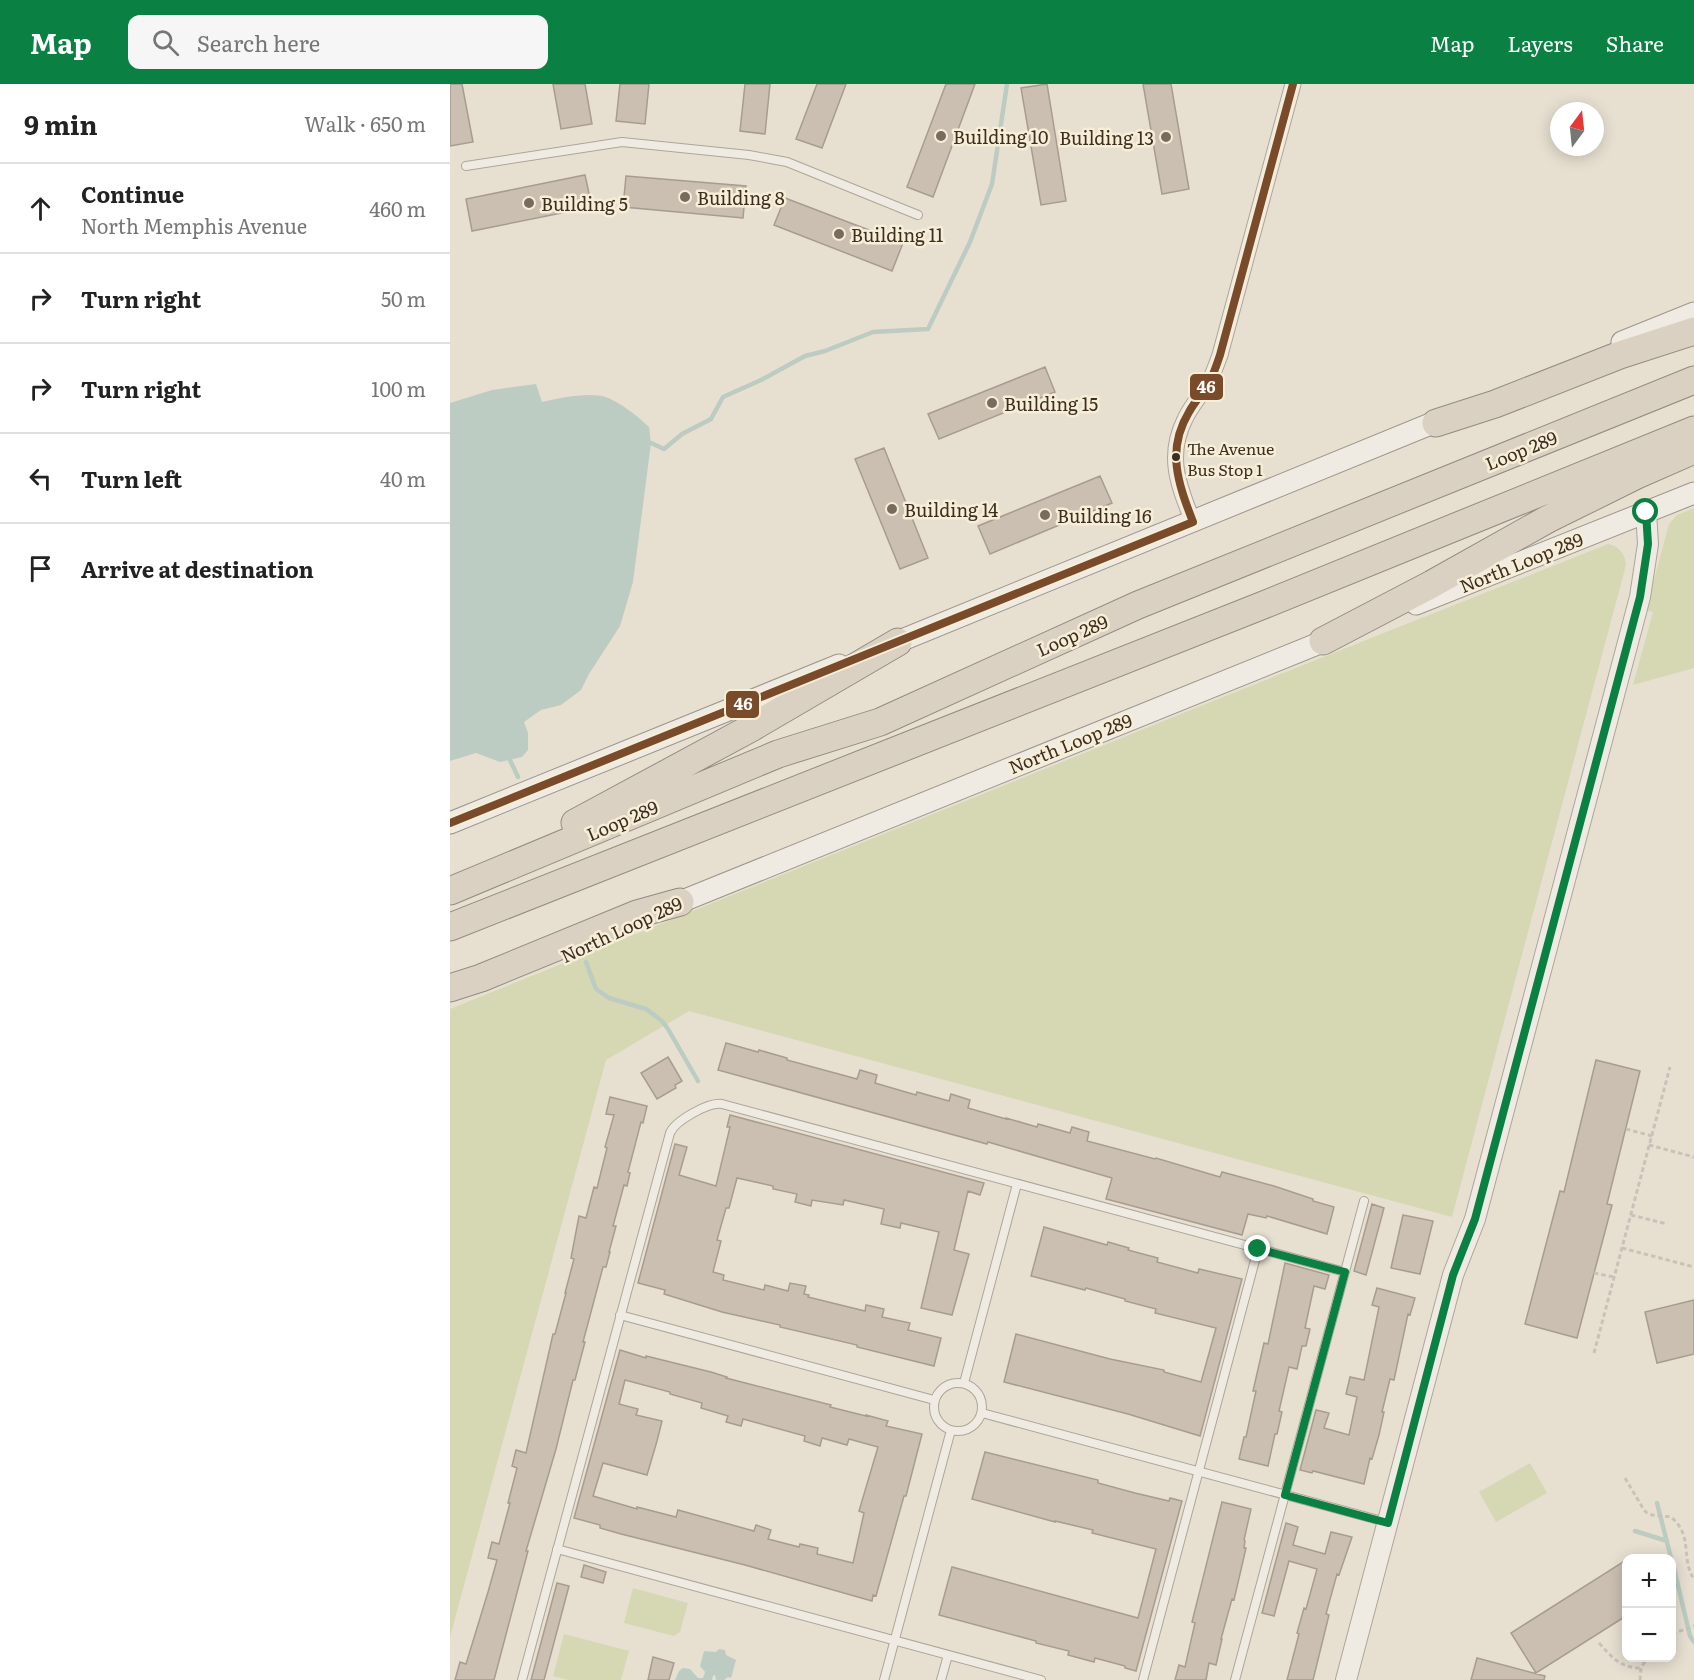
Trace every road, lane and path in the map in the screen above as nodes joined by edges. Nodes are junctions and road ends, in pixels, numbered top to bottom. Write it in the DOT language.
graph roads {
  1 [pos="1293,84"];
  2 [pos="466,166"];
  3 [pos="918,215"];
  4 [pos="1694,313"];
  5 [pos="1694,331"];
  6 [pos="1694,380"];
  7 [pos="1436,423"];
  8 [pos="1694,430"];
  9 [pos="1694,450"];
  10 [pos="1694,493"];
  11 [pos="1646,512"];
  12 [pos="1194,522"];
  13 [pos="1323,641"];
  14 [pos="898,642"];
  15 [pos="450,823"];
  16 [pos="450,877"];
  17 [pos="450,891"];
  18 [pos="680,902"];
  19 [pos="450,927"];
  20 [pos="450,988"];
  21 [pos="450,1002"];
  22 [pos="1670,1067"];
  23 [pos="1626,1130"];
  24 [pos="1652,1136"];
  25 [pos="1649,1145"];
  26 [pos="1694,1157"];
  27 [pos="1017,1184"];
  28 [pos="1364,1201"];
  29 [pos="1631,1215"];
  30 [pos="1667,1224"];
  31 [pos="1622,1248"];
  32 [pos="1258,1249"];
  33 [pos="1694,1267"];
  34 [pos="1345,1272"];
  35 [pos="1594,1273"];
  36 [pos="1614,1278"];
  37 [pos="620,1315"];
  38 [pos="1594,1353"];
  39 [pos="964,1383"];
  40 [pos="934,1400"];
  41 [pos="982,1413"];
  42 [pos="951,1430"];
  43 [pos="1199,1472"];
  44 [pos="1625,1478"];
  45 [pos="1285,1495"];
  46 [pos="1388,1523"];
  47 [pos="557,1549"];
  48 [pos="1694,1579"];
  49 [pos="1694,1626"];
  50 [pos="1676,1632"];
  51 [pos="895,1640"];
  52 [pos="1599,1642"];
  53 [pos="948,1655"];
  54 [pos="1645,1662"];
  55 [pos="1641,1668"];
  56 [pos="522,1680"];
  57 [pos="884,1680"];
  58 [pos="941,1680"];
  59 [pos="1041,1680"];
  60 [pos="1143,1680"];
  61 [pos="1235,1680"];
  62 [pos="1346,1680"];
  63 [pos="1640,1680"];
  1 -- 12 [label="street"];
  2 -- 3 [label="lane"];
  4 -- 7 [label="main road"];
  5 -- 7 [label="highway"];
  6 -- 17 [label="highway, Loop 289"];
  7 -- 12 [label="main road"];
  8 -- 19 [label="highway, Loop 289"];
  9 -- 13 [label="highway"];
  10 -- 11 [label="main road, North Loop 289"];
  11 -- 13 [label="main road, North Loop 289"];
  11 -- 46 [label="street"];
  12 -- 14 [label="main road"];
  13 -- 18 [label="main road, North Loop 289"];
  14 -- 15 [label="main road"];
  14 -- 16 [label="highway"];
  18 -- 20 [label="highway"];
  18 -- 21 [label="main road, North Loop 289"];
  22 -- 24 [label="path"];
  23 -- 24 [label="path"];
  24 -- 25 [label="path"];
  25 -- 26 [label="path"];
  25 -- 29 [label="path"];
  27 -- 32 [label="lane"];
  27 -- 37 [label="lane"];
  27 -- 39 [label="lane"];
  28 -- 34 [label="lane"];
  29 -- 30 [label="path"];
  29 -- 31 [label="path"];
  31 -- 33 [label="path"];
  31 -- 36 [label="path"];
  32 -- 34 [label="lane"];
  32 -- 43 [label="lane"];
  34 -- 45 [label="lane"];
  35 -- 36 [label="path"];
  36 -- 38 [label="path"];
  37 -- 40 [label="lane"];
  37 -- 47 [label="lane"];
  39 -- 40 [label="lane"];
  39 -- 41 [label="lane"];
  40 -- 42 [label="lane"];
  41 -- 42 [label="lane"];
  41 -- 43 [label="lane"];
  42 -- 51 [label="lane"];
  43 -- 45 [label="lane"];
  43 -- 60 [label="lane"];
  44 -- 48 [label="path"];
  45 -- 46 [label="lane"];
  45 -- 61 [label="lane"];
  46 -- 62 [label="street"];
  47 -- 51 [label="lane"];
  47 -- 56 [label="lane"];
  49 -- 50 [label="path"];
  51 -- 53 [label="lane"];
  51 -- 57 [label="lane"];
  52 -- 55 [label="path"];
  53 -- 58 [label="lane"];
  53 -- 59 [label="lane"];
  54 -- 55 [label="path"];
  55 -- 63 [label="path"];
}
